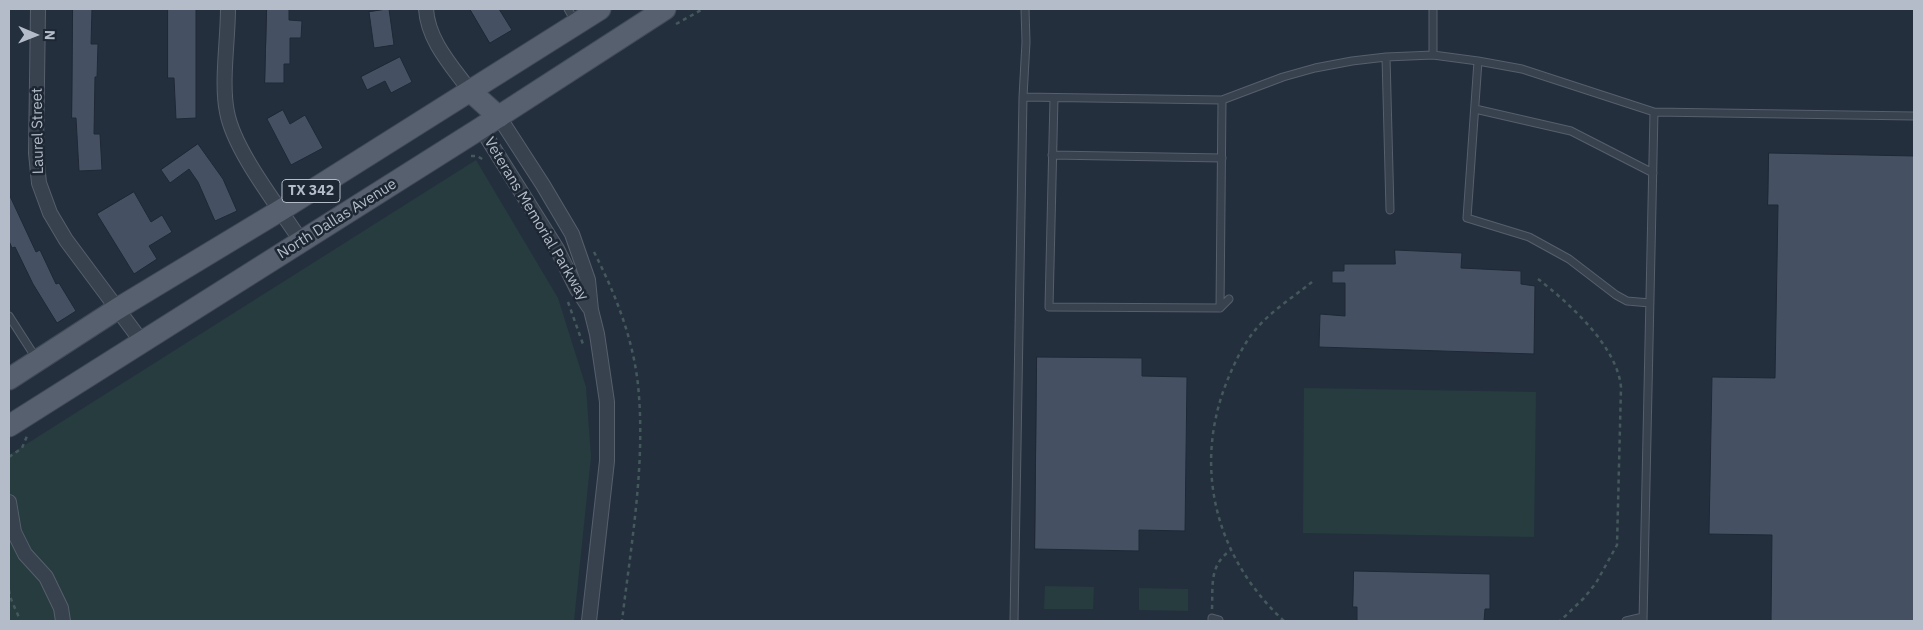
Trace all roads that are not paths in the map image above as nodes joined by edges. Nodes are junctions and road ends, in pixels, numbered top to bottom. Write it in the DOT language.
graph roads {
  1 [pos="38,9"];
  2 [pos="228,9"];
  3 [pos="426,9"];
  4 [pos="600,9"];
  5 [pos="665,9"];
  6 [pos="1025,9"];
  7 [pos="1433,9"];
  8 [pos="572,16"];
  9 [pos="1433,55"];
  10 [pos="1386,57"];
  11 [pos="1478,61"];
  12 [pos="470,91"];
  13 [pos="1023,97"];
  14 [pos="1054,98"];
  15 [pos="1222,100"];
  16 [pos="1475,109"];
  17 [pos="1654,112"];
  18 [pos="1914,116"];
  19 [pos="490,122"];
  20 [pos="1052,156"];
  21 [pos="1222,158"];
  22 [pos="1653,173"];
  23 [pos="280,210"];
  24 [pos="1390,210"];
  25 [pos="301,241"];
  26 [pos="1228,300"];
  27 [pos="1650,303"];
  28 [pos="1220,308"];
  29 [pos="117,309"];
  30 [pos="591,310"];
  31 [pos="9,316"];
  32 [pos="142,342"];
  33 [pos="37,360"];
  34 [pos="9,379"];
  35 [pos="9,426"];
  36 [pos="9,502"];
  37 [pos="1643,619"];
  38 [pos="62,621"];
  39 [pos="589,621"];
  40 [pos="1014,621"];
  41 [pos="1626,621"];
  1 -- 29 [label="street, Laurel Street"];
  2 -- 23 [label="street"];
  3 -- 12 [label="street"];
  4 -- 8 [label="main road, TX 342"];
  5 -- 19 [label="main road, North Dallas Avenue / TX 342"];
  6 -- 13 [label="lane"];
  7 -- 9 [label="lane"];
  8 -- 12 [label="main road, TX 342"];
  9 -- 10 [label="lane"];
  9 -- 11 [label="lane"];
  10 -- 15 [label="lane"];
  10 -- 24 [label="lane"];
  11 -- 16 [label="lane"];
  11 -- 17 [label="lane"];
  12 -- 19 [label="main road"];
  12 -- 23 [label="main road, TX 342"];
  13 -- 14 [label="lane"];
  13 -- 40 [label="lane"];
  14 -- 15 [label="lane"];
  14 -- 20 [label="lane"];
  15 -- 21 [label="lane"];
  16 -- 22 [label="lane"];
  16 -- 27 [label="lane"];
  17 -- 18 [label="lane"];
  17 -- 22 [label="lane"];
  19 -- 25 [label="main road, North Dallas Avenue / TX 342"];
  19 -- 30 [label="street, Veterans Memorial Parkway"];
  19 -- 30 [label="street, Veterans Memorial Parkway"];
  20 -- 21 [label="lane"];
  20 -- 28 [label="lane"];
  21 -- 28 [label="lane"];
  22 -- 27 [label="lane"];
  23 -- 25 [label="street"];
  23 -- 29 [label="main road, TX 342"];
  25 -- 32 [label="main road, North Dallas Avenue / TX 342"];
  26 -- 28 [label="lane"];
  27 -- 37 [label="lane"];
  29 -- 32 [label="street, Laurel Street"];
  29 -- 33 [label="main road, TX 342"];
  30 -- 39 [label="street, Veterans Memorial Parkway"];
  31 -- 33 [label="lane"];
  32 -- 35 [label="main road, North Dallas Avenue / TX 342"];
  33 -- 34 [label="main road, TX 342"];
  36 -- 38 [label="street"];
  37 -- 41 [label="lane"];
}
